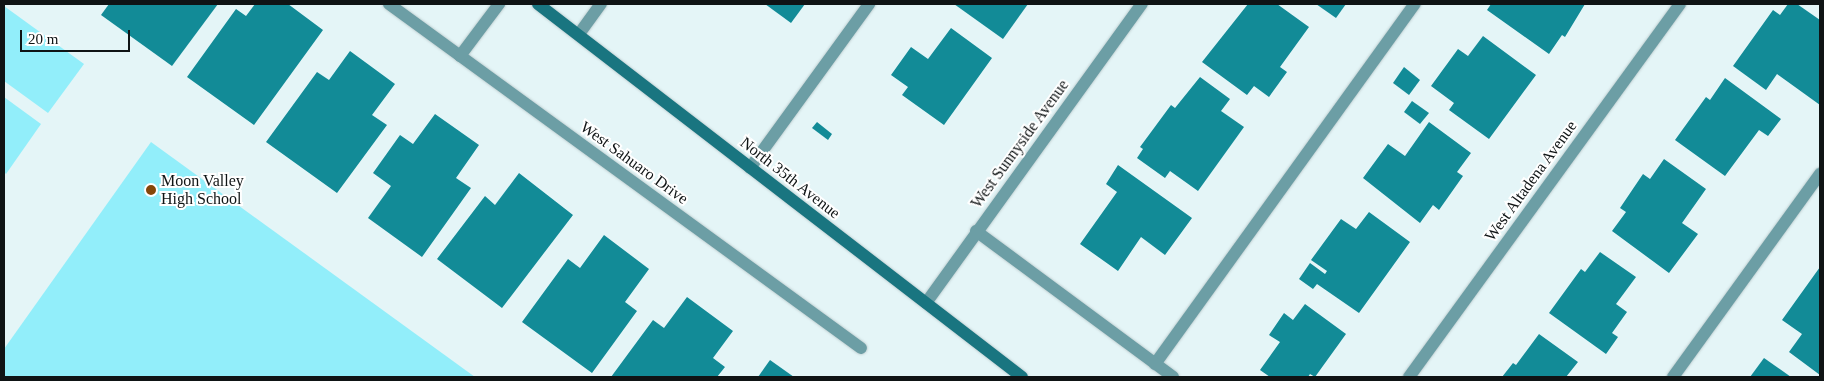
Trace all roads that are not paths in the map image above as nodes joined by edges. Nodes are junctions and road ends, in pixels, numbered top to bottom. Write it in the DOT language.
graph roads {
  1 [pos="389,4"];
  2 [pos="499,4"];
  3 [pos="538,4"];
  4 [pos="601,4"];
  5 [pos="869,4"];
  6 [pos="1142,4"];
  7 [pos="1415,4"];
  8 [pos="1680,4"];
  9 [pos="579,34"];
  10 [pos="460,56"];
  11 [pos="750,168"];
  12 [pos="1820,174"];
  13 [pos="976,231"];
  14 [pos="926,303"];
  15 [pos="861,348"];
  16 [pos="1155,364"];
  17 [pos="1022,377"];
  18 [pos="1173,377"];
  19 [pos="1409,377"];
  20 [pos="1673,377"];
  1 -- 10 [label="street, West Sahuaro Drive"];
  2 -- 10 [label="street"];
  3 -- 9 [label="main road, North 35th Avenue"];
  4 -- 9 [label="street"];
  5 -- 11 [label="street"];
  6 -- 13 [label="street, West Sunnyside Avenue"];
  7 -- 16 [label="street"];
  8 -- 19 [label="street, West Altadena Avenue"];
  9 -- 11 [label="main road, North 35th Avenue"];
  10 -- 15 [label="street, West Sahuaro Drive"];
  11 -- 14 [label="main road, North 35th Avenue"];
  12 -- 20 [label="street"];
  13 -- 14 [label="street, West Sunnyside Avenue"];
  13 -- 16 [label="street"];
  14 -- 17 [label="main road, North 35th Avenue"];
  16 -- 18 [label="street"];
}
